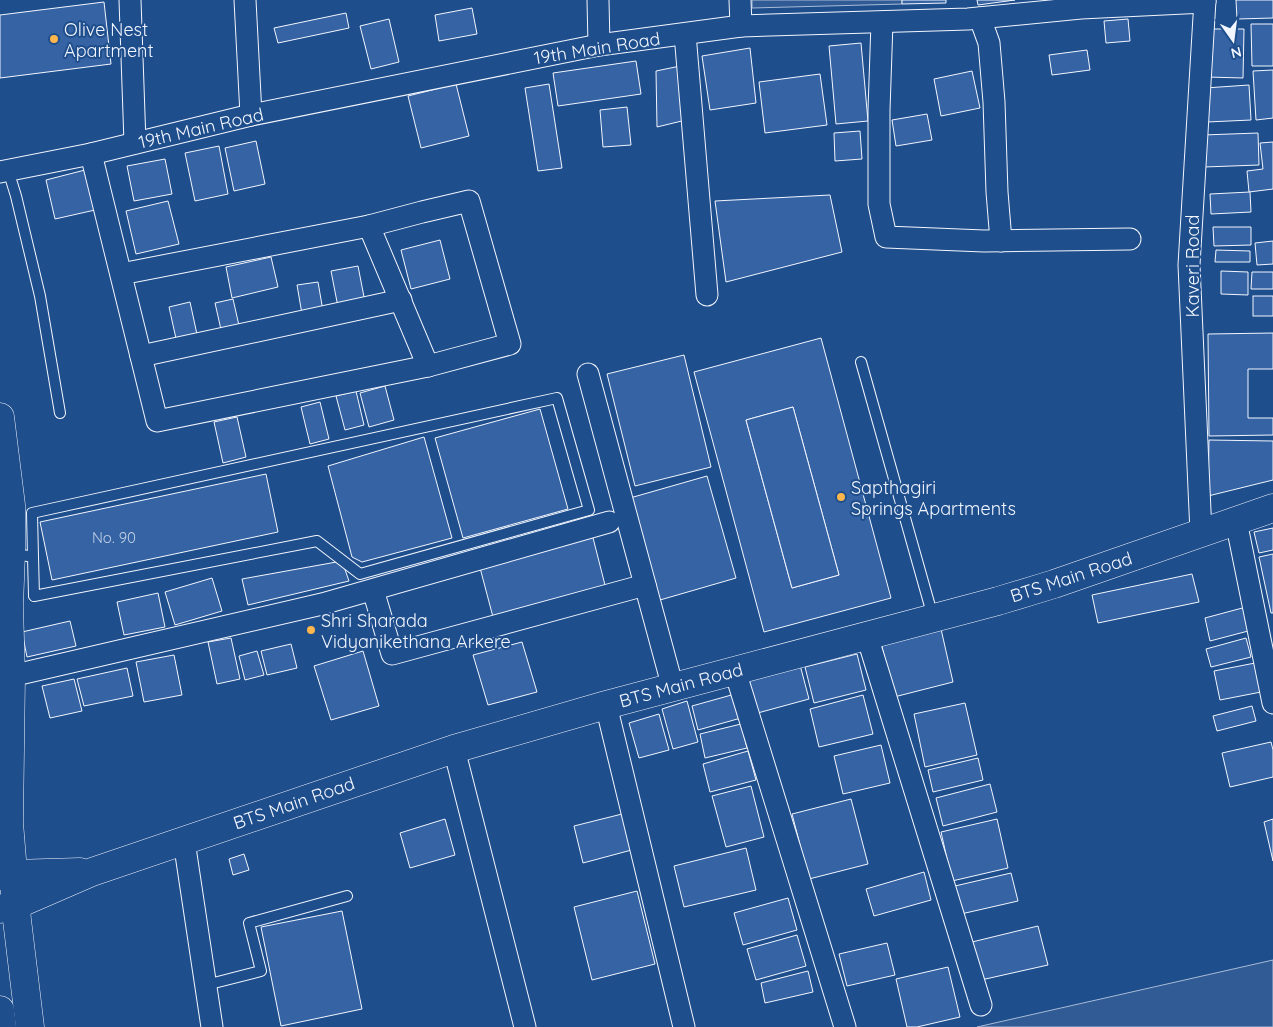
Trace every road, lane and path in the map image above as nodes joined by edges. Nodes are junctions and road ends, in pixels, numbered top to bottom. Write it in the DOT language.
graph roads {
  1 [pos="130,0"];
  2 [pos="245,0"];
  3 [pos="598,0"];
  4 [pos="740,0"];
  5 [pos="1205,1"];
  6 [pos="1081,4"];
  7 [pos="972,13"];
  8 [pos="882,22"];
  9 [pos="741,26"];
  10 [pos="685,34"];
  11 [pos="599,45"];
  12 [pos="251,115"];
  13 [pos="135,143"];
  14 [pos="91,154"];
  15 [pos="4,171"];
  16 [pos="370,226"];
  17 [pos="1130,239"];
  18 [pos="1001,241"];
  19 [pos="121,274"];
  20 [pos="707,295"];
  21 [pos="401,300"];
  22 [pos="141,356"];
  23 [pos="861,362"];
  24 [pos="428,366"];
  25 [pos="588,374"];
  26 [pos="60,413"];
  27 [pos="0,417"];
  28 [pos="1273,508"];
  29 [pos="1236,521"];
  30 [pos="609,522"];
  31 [pos="1201,533"];
  32 [pos="22,555"];
  33 [pos="645,585"];
  34 [pos="373,590"];
  35 [pos="933,618"];
  36 [pos="867,636"];
  37 [pos="735,671"];
  38 [pos="11,676"];
  39 [pos="673,688"];
  40 [pos="1273,703"];
  41 [pos="606,705"];
  42 [pos="454,749"];
  43 [pos="184,841"];
  44 [pos="92,872"];
  45 [pos="7,875"];
  46 [pos="348,896"];
  47 [pos="8,907"];
  48 [pos="206,984"];
  49 [pos="981,1005"];
  50 [pos="0,1010"];
  51 [pos="2,1027"];
  52 [pos="30,1027"];
  53 [pos="212,1027"];
  54 [pos="525,1027"];
  55 [pos="684,1027"];
  56 [pos="845,1027"];
  1 -- 13 [label="street"];
  2 -- 12 [label="street"];
  3 -- 11 [label="street"];
  4 -- 9 [label="street"];
  5 -- 6 [label="street, 19th Main Road"];
  5 -- 31 [label="street, Kaveri Road"];
  6 -- 7 [label="street, 19th Main Road"];
  7 -- 8 [label="street, 19th Main Road"];
  7 -- 18 [label="street"];
  8 -- 9 [label="street, 19th Main Road"];
  8 -- 18 [label="street"];
  9 -- 10 [label="street, 19th Main Road"];
  10 -- 11 [label="street, 19th Main Road"];
  10 -- 20 [label="street"];
  11 -- 12 [label="street, 19th Main Road"];
  12 -- 13 [label="street, 19th Main Road"];
  13 -- 14 [label="street, 19th Main Road"];
  14 -- 15 [label="street, 19th Main Road"];
  14 -- 19 [label="street"];
  15 -- 26 [label="lane"];
  16 -- 19 [label="street"];
  16 -- 21 [label="street"];
  16 -- 24 [label="street"];
  17 -- 18 [label="street"];
  19 -- 22 [label="street"];
  21 -- 22 [label="street"];
  21 -- 24 [label="street"];
  22 -- 24 [label="street"];
  23 -- 35 [label="lane"];
  25 -- 33 [label="street"];
  27 -- 32 [label="street"];
  28 -- 29 [label="street, BTS Main Road"];
  29 -- 31 [label="street, BTS Main Road"];
  29 -- 40 [label="street"];
  30 -- 34 [label="street"];
  31 -- 35 [label="street, BTS Main Road"];
  32 -- 32 [label="lane"];
  32 -- 38 [label="street"];
  33 -- 34 [label="street"];
  33 -- 39 [label="street"];
  34 -- 38 [label="street"];
  35 -- 36 [label="street, BTS Main Road"];
  36 -- 37 [label="street, BTS Main Road"];
  36 -- 49 [label="street"];
  37 -- 39 [label="street, BTS Main Road"];
  37 -- 56 [label="street"];
  38 -- 45 [label="street"];
  39 -- 41 [label="street, BTS Main Road"];
  41 -- 42 [label="street, BTS Main Road"];
  41 -- 55 [label="street"];
  42 -- 43 [label="street, BTS Main Road"];
  42 -- 54 [label="street"];
  43 -- 44 [label="street, BTS Main Road"];
  43 -- 48 [label="street"];
  44 -- 45 [label="street, BTS Main Road"];
  44 -- 47 [label="street, BTS Main Road"];
  45 -- 47 [label="street"];
  46 -- 48 [label="lane"];
  47 -- 52 [label="street"];
  48 -- 53 [label="street"];
  50 -- 51 [label="street"];
}
